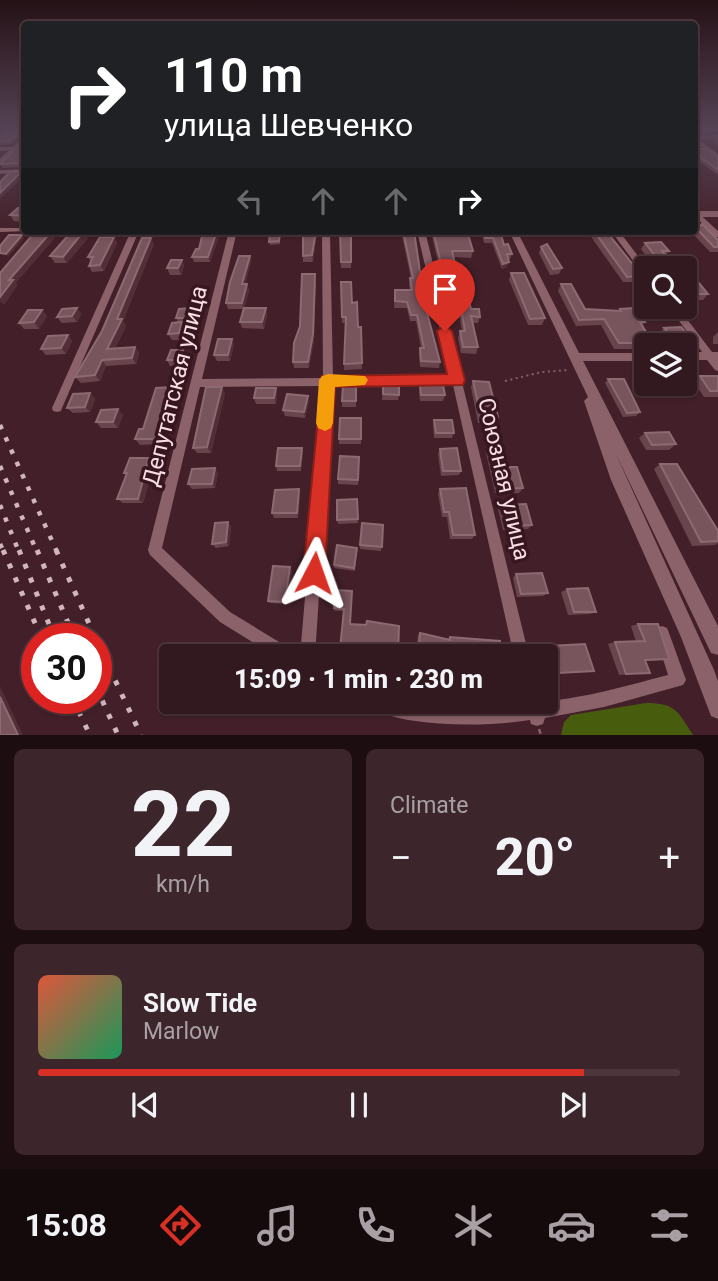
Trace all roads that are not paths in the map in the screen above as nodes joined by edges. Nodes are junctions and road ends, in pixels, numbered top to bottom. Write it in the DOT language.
graph roads {
  1 [pos="21,171"];
  2 [pos="0,172"];
  3 [pos="698,214"];
  4 [pos="718,214"];
  5 [pos="698,217"];
  6 [pos="0,230"];
  7 [pos="21,230"];
  8 [pos="133,235"];
  9 [pos="232,235"];
  10 [pos="326,235"];
  11 [pos="422,235"];
  12 [pos="515,235"];
  13 [pos="618,235"];
  14 [pos="718,235"];
  15 [pos="634,256"];
  16 [pos="683,319"];
  17 [pos="713,356"];
  18 [pos="634,359"];
  19 [pos="580,366"];
  20 [pos="718,367"];
  21 [pos="328,380"];
  22 [pos="457,380"];
  23 [pos="196,383"];
  24 [pos="57,408"];
  25 [pos="662,633"];
  26 [pos="269,644"];
  27 [pos="309,644"];
  28 [pos="519,644"];
  29 [pos="718,646"];
  30 [pos="558,705"];
  31 [pos="718,709"];
  32 [pos="405,714"];
  33 [pos="514,714"];
  1 -- 2 [label="lane"];
  3 -- 4 [label="street"];
  5 -- 14 [label="street"];
  6 -- 7 [label="street"];
  8 -- 24 [label="street"];
  9 -- 23 [label="street, Депутатская улица"];
  10 -- 21 [label="street"];
  11 -- 22 [label="street, Союзная улица"];
  12 -- 19 [label="street"];
  13 -- 15 [label="street"];
  16 -- 17 [label="street"];
  17 -- 20 [label="street"];
  18 -- 19 [label="street"];
  19 -- 29 [label="street"];
  19 -- 31 [label="street"];
  21 -- 22 [label="street"];
  21 -- 23 [label="street"];
  21 -- 27 [label="street"];
  22 -- 28 [label="street, Союзная улица"];
  23 -- 26 [label="street, Депутатская улица"];
  25 -- 30 [label="street"];
  32 -- 33 [label="street"];
}
